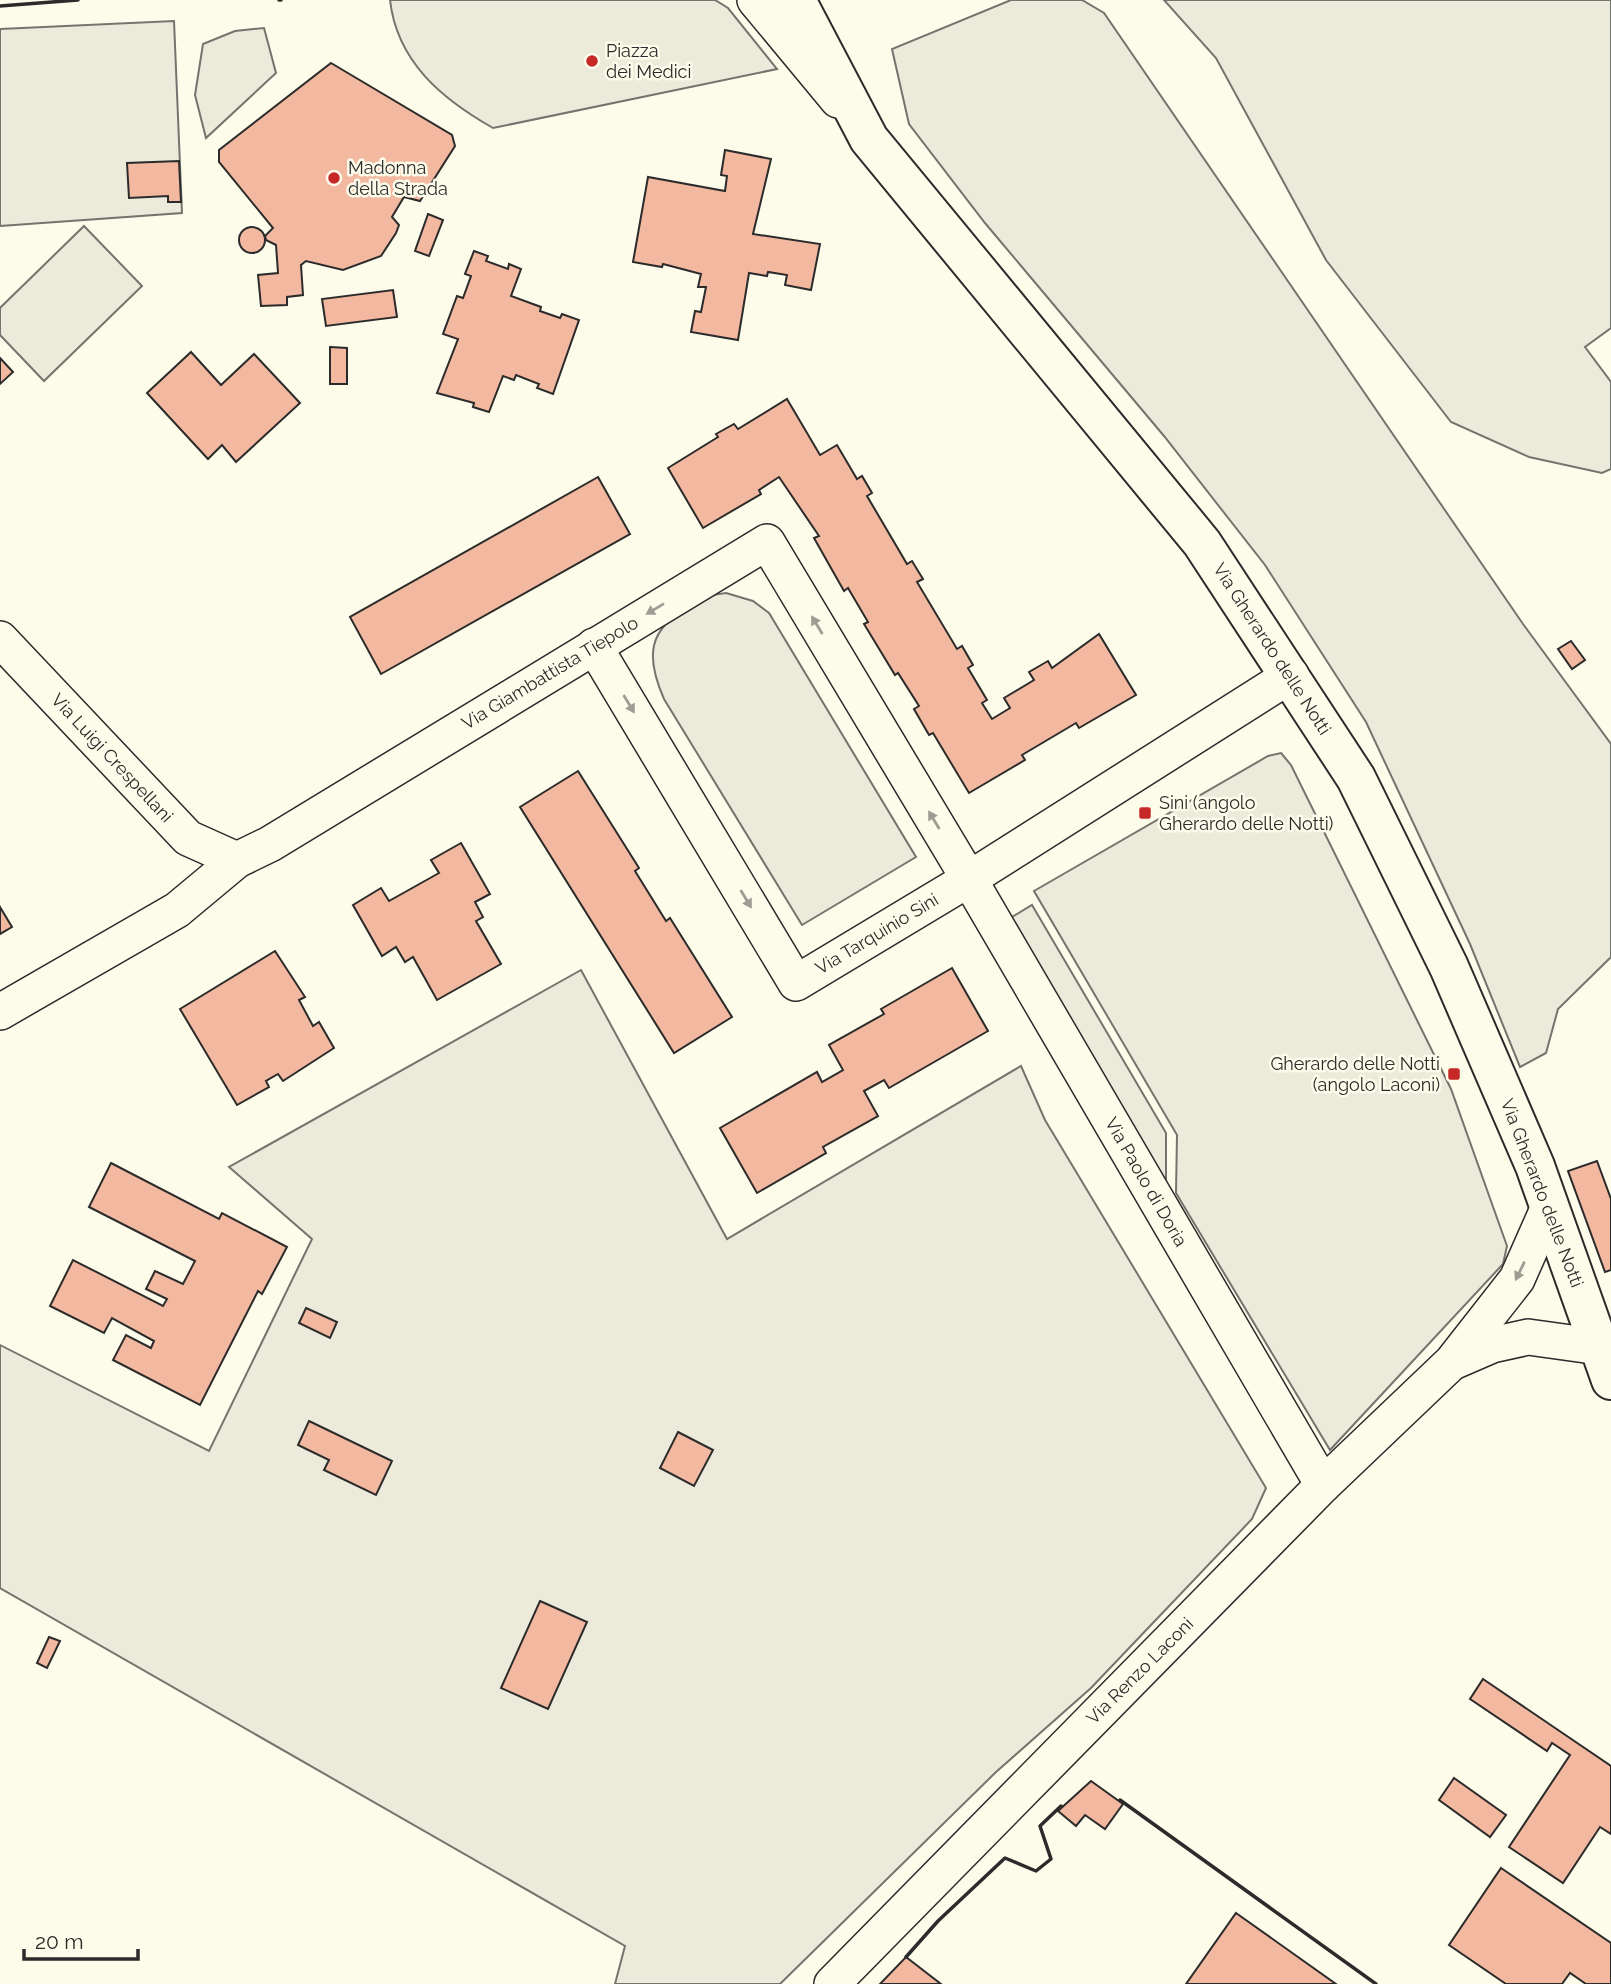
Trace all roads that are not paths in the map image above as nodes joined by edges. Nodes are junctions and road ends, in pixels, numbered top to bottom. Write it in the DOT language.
graph roads {
  1 [pos="755,0"];
  2 [pos="796,0"];
  3 [pos="869,139"];
  4 [pos="0,639"];
  5 [pos="594,646"];
  6 [pos="1291,676"];
  7 [pos="237,860"];
  8 [pos="969,879"];
  9 [pos="0,1012"];
  10 [pos="1548,1209"];
  11 [pos="1452,1362"];
  12 [pos="1605,1364"];
  13 [pos="1323,1485"];
  14 [pos="832,1984"];
  1 -- 3 [label="street"];
  2 -- 3 [label="street, Via Gherardo delle Notti"];
  3 -- 6 [label="street, Via Gherardo delle Notti"];
  4 -- 7 [label="street, Via Luigi Crespellani"];
  5 -- 7 [label="street, Via Giambattista Tiepolo"];
  5 -- 8 [label="street, Via Tarquinio Sini, one-way"];
  8 -- 5 [label="street, Via Giambattista Tiepolo, one-way"];
  6 -- 8 [label="street, Via Tarquinio Sini"];
  6 -- 10 [label="street, Via Gherardo delle Notti"];
  7 -- 9 [label="street, Via Giambattista Tiepolo"];
  8 -- 13 [label="street, Via Paolo di Doria"];
  10 -- 11 [label="street, Via Renzo Laconi, one-way"];
  10 -- 12 [label="street, Via Gherardo delle Notti"];
  11 -- 12 [label="street, Via Renzo Laconi"];
  11 -- 13 [label="street, Via Renzo Laconi"];
  13 -- 14 [label="street, Via Renzo Laconi"];
}
